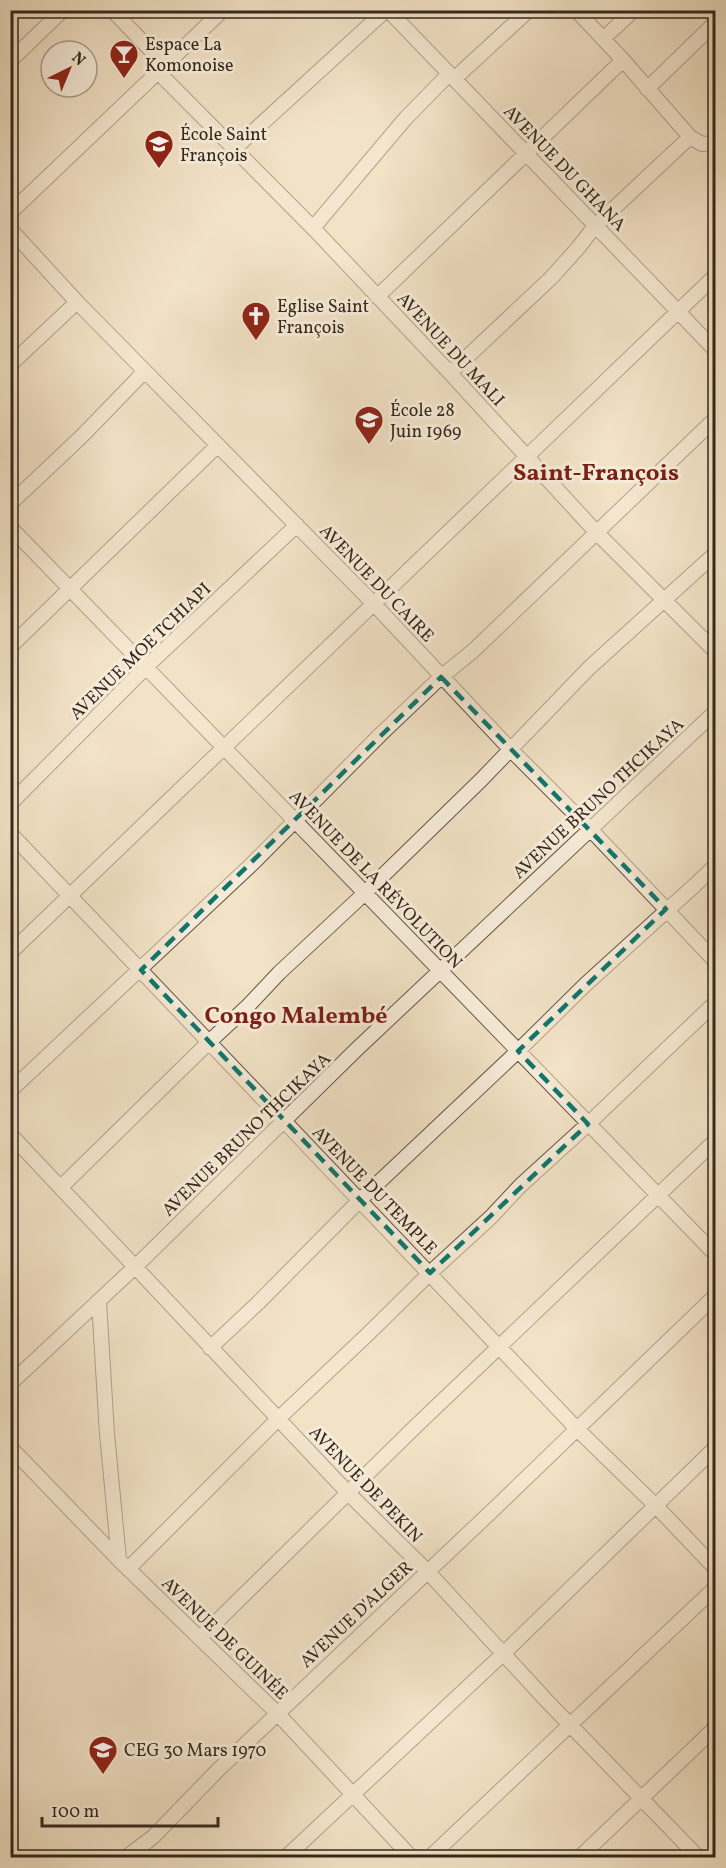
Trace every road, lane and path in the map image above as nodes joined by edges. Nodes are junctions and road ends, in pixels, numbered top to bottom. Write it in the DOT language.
graph roads {
  1 [pos="63,10"];
  2 [pos="112,10"];
  3 [pos="223,10"];
  4 [pos="387,10"];
  5 [pos="529,10"];
  6 [pos="576,10"];
  7 [pos="634,10"];
  8 [pos="716,22"];
  9 [pos="603,39"];
  10 [pos="623,60"];
  11 [pos="10,61"];
  12 [pos="162,69"];
  13 [pos="452,77"];
  14 [pos="647,89"];
  15 [pos="690,137"];
  16 [pos="716,143"];
  17 [pos="234,149"];
  18 [pos="526,153"];
  19 [pos="10,213"];
  20 [pos="595,226"];
  21 [pos="313,228"];
  22 [pos="10,229"];
  23 [pos="716,275"];
  24 [pos="377,297"];
  25 [pos="77,302"];
  26 [pos="678,312"];
  27 [pos="716,351"];
  28 [pos="10,365"];
  29 [pos="145,371"];
  30 [pos="450,373"];
  31 [pos="716,418"];
  32 [pos="218,445"];
  33 [pos="526,457"];
  34 [pos="10,504"];
  35 [pos="297,525"];
  36 [pos="10,527"];
  37 [pos="597,532"];
  38 [pos="716,553"];
  39 [pos="71,590"];
  40 [pos="664,598"];
  41 [pos="374,604"];
  42 [pos="10,647"];
  43 [pos="716,651"];
  44 [pos="146,667"];
  45 [pos="441,677"];
  46 [pos="716,711"];
  47 [pos="224,747"];
  48 [pos="510,749"];
  49 [pos="10,804"];
  50 [pos="294,820"];
  51 [pos="591,830"];
  52 [pos="10,833"];
  53 [pos="716,865"];
  54 [pos="365,893"];
  55 [pos="69,896"];
  56 [pos="666,909"];
  57 [pos="10,953"];
  58 [pos="716,962"];
  59 [pos="141,970"];
  60 [pos="441,972"];
  61 [pos="716,1002"];
  62 [pos="209,1042"];
  63 [pos="518,1051"];
  64 [pos="10,1091"];
  65 [pos="285,1122"];
  66 [pos="588,1124"];
  67 [pos="10,1134"];
  68 [pos="716,1140"];
  69 [pos="61,1187"];
  70 [pos="658,1196"];
  71 [pos="360,1200"];
  72 [pos="716,1256"];
  73 [pos="136,1266"];
  74 [pos="430,1273"];
  75 [pos="716,1295"];
  76 [pos="99,1302"];
  77 [pos="210,1348"];
  78 [pos="500,1348"];
  79 [pos="10,1384"];
  80 [pos="278,1419"];
  81 [pos="577,1429"];
  82 [pos="10,1447"];
  83 [pos="716,1447"];
  84 [pos="349,1494"];
  85 [pos="655,1505"];
  86 [pos="123,1565"];
  87 [pos="716,1569"];
  88 [pos="428,1572"];
  89 [pos="716,1587"];
  90 [pos="200,1638"];
  91 [pos="504,1653"];
  92 [pos="277,1713"];
  93 [pos="571,1725"];
  94 [pos="716,1727"];
  95 [pos="353,1794"];
  96 [pos="640,1798"];
  97 [pos="125,1857"];
  98 [pos="285,1857"];
  99 [pos="412,1857"];
  100 [pos="429,1857"];
  101 [pos="579,1857"];
  102 [pos="699,1857"];
  1 -- 11 [label="street"];
  2 -- 12 [label="street, AVENUE DU MALI"];
  3 -- 12 [label="street"];
  4 -- 13 [label="street, AVENUE DU GHANA"];
  4 -- 17 [label="street"];
  5 -- 13 [label="street"];
  6 -- 9 [label="street"];
  7 -- 9 [label="street"];
  8 -- 14 [label="street"];
  9 -- 10 [label="street"];
  10 -- 14 [label="street"];
  10 -- 18 [label="street"];
  12 -- 17 [label="street, AVENUE DU MALI"];
  12 -- 19 [label="street"];
  13 -- 18 [label="street, AVENUE DU GHANA"];
  13 -- 21 [label="street"];
  14 -- 15 [label="street"];
  15 -- 16 [label="street"];
  15 -- 20 [label="street"];
  17 -- 21 [label="street, AVENUE DU MALI"];
  18 -- 20 [label="street, AVENUE DU GHANA"];
  18 -- 24 [label="street"];
  20 -- 26 [label="street, AVENUE DU GHANA"];
  20 -- 30 [label="street"];
  21 -- 24 [label="street, AVENUE DU MALI"];
  22 -- 25 [label="street, AVENUE DU CAIRE"];
  23 -- 26 [label="street"];
  24 -- 30 [label="street, AVENUE DU MALI"];
  25 -- 28 [label="street"];
  25 -- 29 [label="street, AVENUE DU CAIRE"];
  26 -- 27 [label="street, AVENUE DU GHANA"];
  26 -- 33 [label="street"];
  29 -- 32 [label="street, AVENUE DU CAIRE"];
  29 -- 34 [label="street"];
  30 -- 33 [label="street, AVENUE DU MALI"];
  31 -- 37 [label="street"];
  32 -- 35 [label="street, AVENUE DU CAIRE"];
  32 -- 39 [label="street"];
  33 -- 37 [label="street, AVENUE DU MALI"];
  33 -- 41 [label="street"];
  35 -- 41 [label="street, AVENUE DU CAIRE"];
  35 -- 44 [label="street, AVENUE MOE TCHIAPI"];
  36 -- 39 [label="street, AVENUE DE LA RÉVOLUTION"];
  37 -- 40 [label="street, AVENUE DU MALI"];
  37 -- 45 [label="street"];
  38 -- 40 [label="street"];
  39 -- 42 [label="street"];
  39 -- 44 [label="street, AVENUE DE LA RÉVOLUTION"];
  40 -- 43 [label="street, AVENUE DU MALI"];
  40 -- 48 [label="street"];
  41 -- 45 [label="street, AVENUE DU CAIRE"];
  41 -- 47 [label="street"];
  44 -- 47 [label="street, AVENUE DE LA RÉVOLUTION"];
  44 -- 49 [label="street, AVENUE MOE TCHIAPI"];
  45 -- 48 [label="street, AVENUE DU CAIRE"];
  45 -- 50 [label="street"];
  46 -- 51 [label="street, AVENUE BRUNO THCIKAYA"];
  47 -- 50 [label="street, AVENUE DE LA RÉVOLUTION"];
  47 -- 55 [label="street"];
  48 -- 51 [label="street, AVENUE DU CAIRE"];
  48 -- 54 [label="street"];
  50 -- 54 [label="street, AVENUE DE LA RÉVOLUTION"];
  50 -- 59 [label="street"];
  51 -- 56 [label="street, AVENUE DU CAIRE"];
  51 -- 60 [label="street, AVENUE BRUNO THCIKAYA"];
  52 -- 55 [label="street, AVENUE DU TEMPLE"];
  53 -- 56 [label="street"];
  54 -- 60 [label="street, AVENUE DE LA RÉVOLUTION"];
  54 -- 62 [label="street"];
  55 -- 57 [label="street"];
  55 -- 59 [label="street, AVENUE DU TEMPLE"];
  56 -- 58 [label="street, AVENUE DU CAIRE"];
  56 -- 63 [label="street"];
  59 -- 62 [label="street, AVENUE DU TEMPLE"];
  59 -- 64 [label="street"];
  60 -- 63 [label="street, AVENUE DE LA RÉVOLUTION"];
  60 -- 65 [label="street, AVENUE BRUNO THCIKAYA"];
  61 -- 66 [label="street"];
  62 -- 65 [label="street, AVENUE DU TEMPLE"];
  62 -- 69 [label="street"];
  63 -- 66 [label="street, AVENUE DE LA RÉVOLUTION"];
  63 -- 71 [label="street"];
  65 -- 71 [label="street, AVENUE DU TEMPLE"];
  65 -- 73 [label="street, AVENUE BRUNO THCIKAYA"];
  66 -- 70 [label="street, AVENUE DE LA RÉVOLUTION"];
  66 -- 74 [label="street"];
  67 -- 69 [label="street, AVENUE DE PEKIN"];
  68 -- 70 [label="street"];
  69 -- 73 [label="street, AVENUE DE PEKIN"];
  70 -- 72 [label="street, AVENUE DE LA RÉVOLUTION"];
  70 -- 78 [label="street"];
  71 -- 74 [label="street, AVENUE DU TEMPLE"];
  71 -- 77 [label="street"];
  73 -- 76 [label="street, AVENUE BRUNO THCIKAYA"];
  73 -- 77 [label="street, AVENUE DE PEKIN"];
  74 -- 78 [label="street, AVENUE DU TEMPLE"];
  74 -- 80 [label="street"];
  75 -- 81 [label="street, AVENUE D'ALGER"];
  76 -- 79 [label="street, AVENUE BRUNO THCIKAYA"];
  76 -- 86 [label="street"];
  77 -- 80 [label="street, AVENUE DE PEKIN"];
  78 -- 81 [label="street, AVENUE DU TEMPLE"];
  78 -- 84 [label="street"];
  80 -- 84 [label="street, AVENUE DE PEKIN"];
  80 -- 86 [label="street"];
  81 -- 85 [label="street, AVENUE DU TEMPLE"];
  81 -- 88 [label="street, AVENUE D'ALGER"];
  82 -- 86 [label="street, AVENUE DE GUINÉE"];
  83 -- 85 [label="street"];
  84 -- 88 [label="street, AVENUE DE PEKIN"];
  84 -- 90 [label="street"];
  85 -- 87 [label="street, AVENUE DU TEMPLE"];
  85 -- 91 [label="street"];
  86 -- 90 [label="street, AVENUE DE GUINÉE"];
  88 -- 91 [label="street, AVENUE DE PEKIN"];
  88 -- 92 [label="street, AVENUE D'ALGER"];
  89 -- 93 [label="street"];
  90 -- 92 [label="street, AVENUE DE GUINÉE"];
  91 -- 93 [label="street, AVENUE DE PEKIN"];
  91 -- 95 [label="street"];
  92 -- 95 [label="street, AVENUE DE GUINÉE"];
  92 -- 97 [label="street, AVENUE D'ALGER"];
  93 -- 96 [label="street, AVENUE DE PEKIN"];
  93 -- 100 [label="street"];
  94 -- 96 [label="street"];
  95 -- 98 [label="street"];
  95 -- 99 [label="street, AVENUE DE GUINÉE"];
  96 -- 101 [label="street"];
  96 -- 102 [label="street, AVENUE DE PEKIN"];
}
